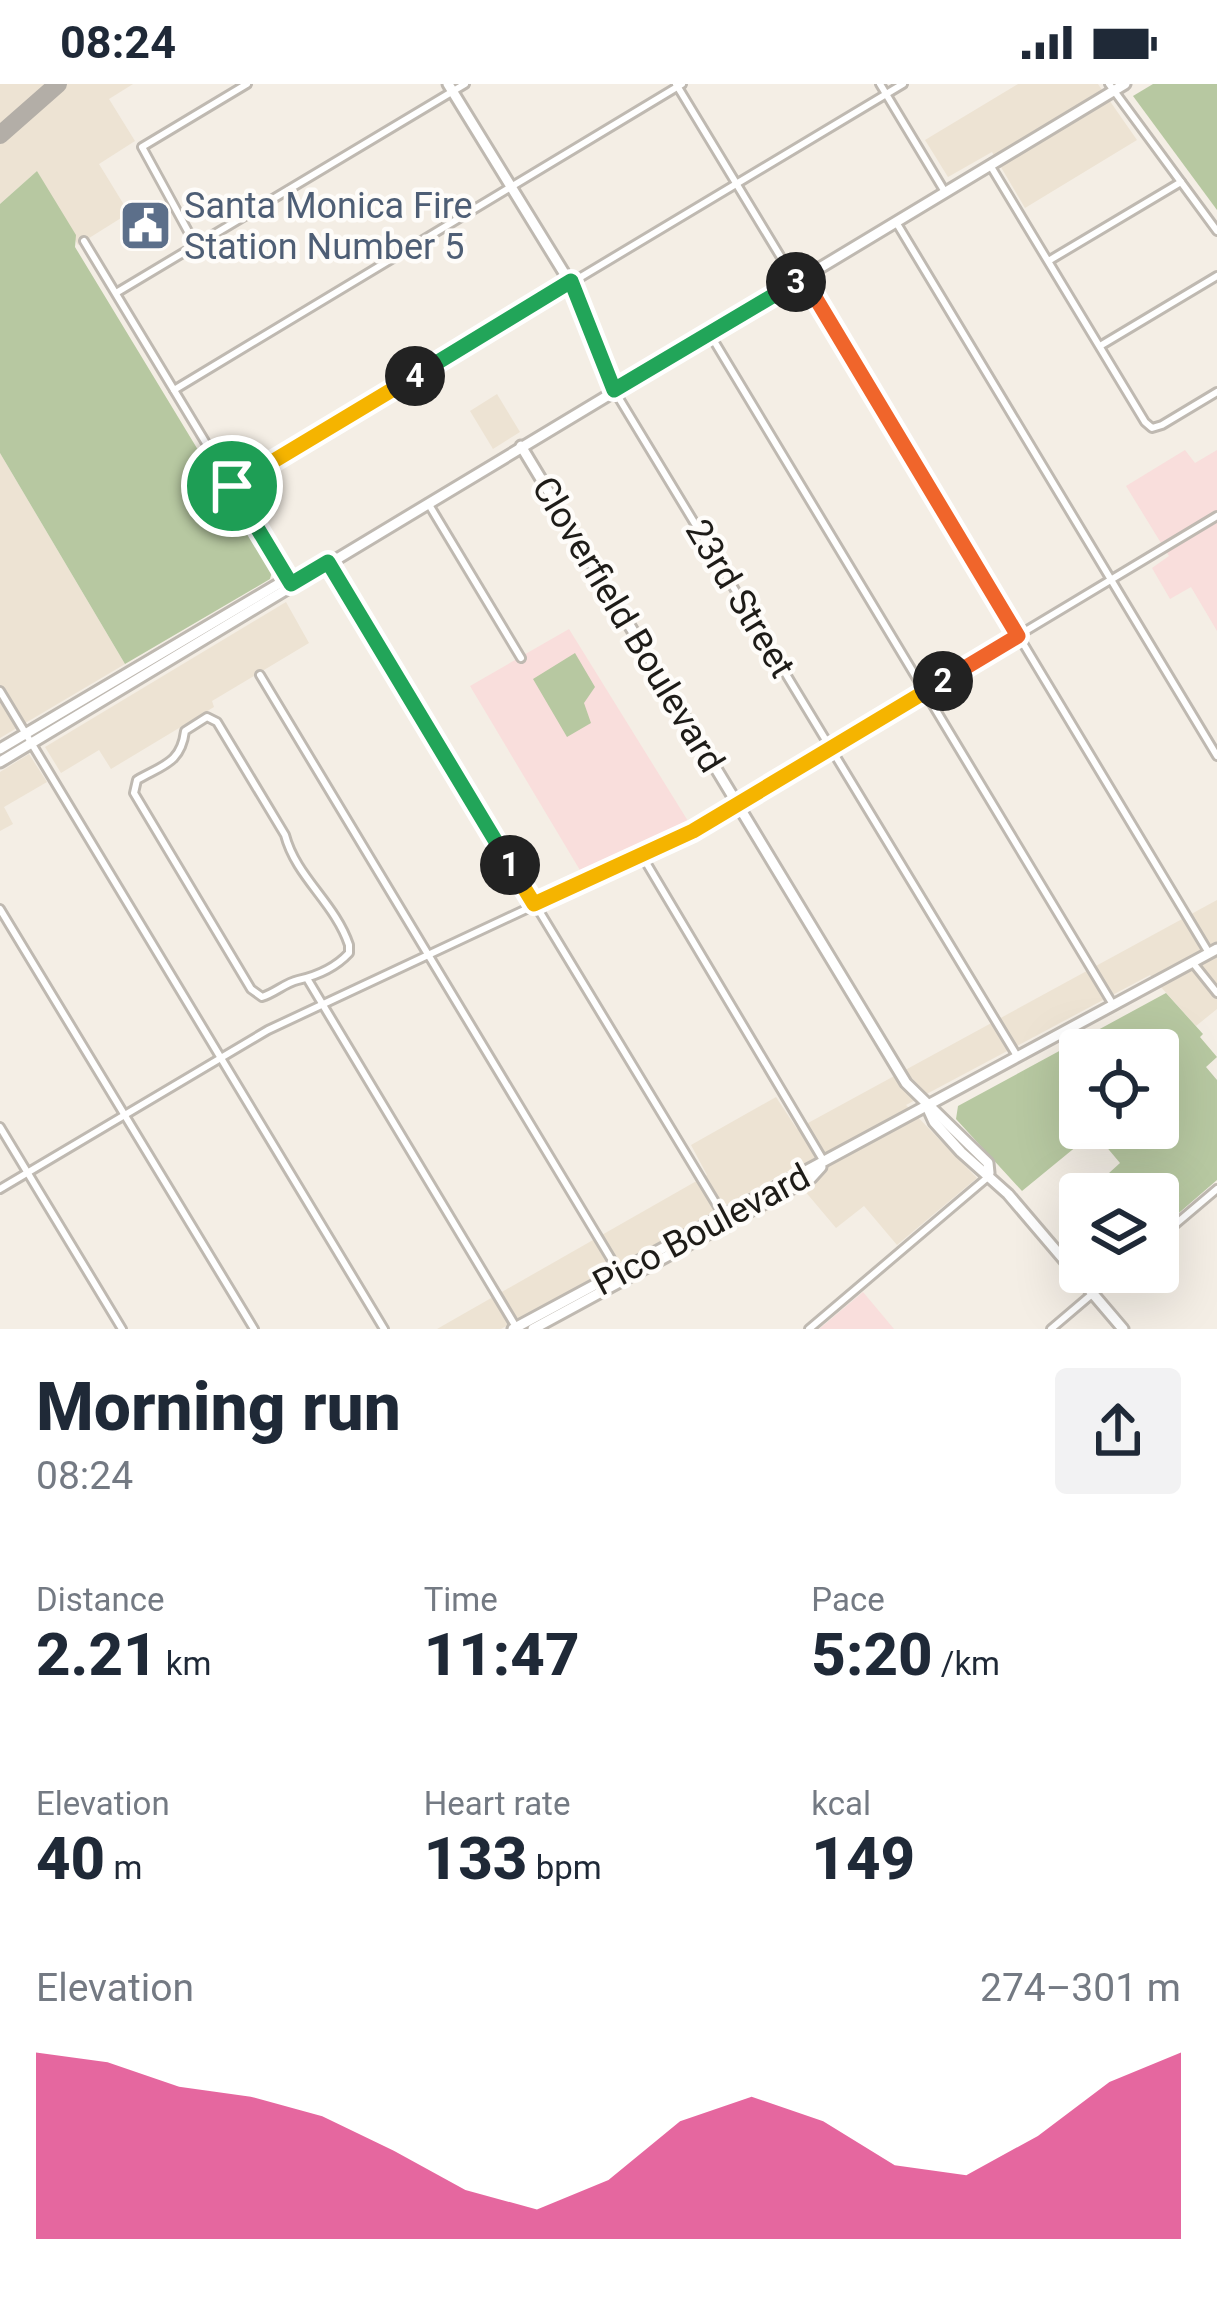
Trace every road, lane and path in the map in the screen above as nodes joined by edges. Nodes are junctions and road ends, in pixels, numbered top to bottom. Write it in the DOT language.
graph roads {
  1 [pos="248,84"];
  2 [pos="880,84"];
  3 [pos="903,84"];
  4 [pos="1125,84"];
  5 [pos="679,85"];
  6 [pos="456,86"];
  7 [pos="1111,87"];
  8 [pos="886,94"];
  9 [pos="990,165"];
  10 [pos="1180,182"];
  11 [pos="737,183"];
  12 [pos="513,185"];
  13 [pos="945,192"];
  14 [pos="896,222"];
  15 [pos="1217,231"];
  16 [pos="84,241"];
  17 [pos="196,246"];
  18 [pos="1048,261"];
  19 [pos="1217,276"];
  20 [pos="800,280"];
  21 [pos="571,281"];
  22 [pos="116,293"];
  23 [pos="709,333"];
  24 [pos="1100,346"];
  25 [pos="173,390"];
  26 [pos="614,390"];
  27 [pos="1217,392"];
  28 [pos="521,446"];
  29 [pos="232,486"];
  30 [pos="428,502"];
  31 [pos="1217,516"];
  32 [pos="328,562"];
  33 [pos="1112,580"];
  34 [pos="290,584"];
  35 [pos="1018,636"];
  36 [pos="521,658"];
  37 [pos="260,675"];
  38 [pos="0,691"];
  39 [pos="925,691"];
  40 [pos="28,739"];
  41 [pos="831,748"];
  42 [pos="0,749"];
  43 [pos="1217,756"];
  44 [pos="0,762"];
  45 [pos="737,804"];
  46 [pos="641,854"];
  47 [pos="534,904"];
  48 [pos="0,909"];
  49 [pos="1213,951"];
  50 [pos="428,954"];
  51 [pos="1193,962"];
  52 [pos="308,980"];
  53 [pos="1217,993"];
  54 [pos="322,1004"];
  55 [pos="1114,1006"];
  56 [pos="221,1058"];
  57 [pos="1018,1059"];
  58 [pos="927,1108"];
  59 [pos="124,1115"];
  60 [pos="0,1127"];
  61 [pos="825,1162"];
  62 [pos="27,1173"];
  63 [pos="990,1174"];
  64 [pos="1217,1189"];
  65 [pos="0,1190"];
  66 [pos="728,1218"];
  67 [pos="1179,1221"];
  68 [pos="622,1276"];
  69 [pos="1092,1294"];
  70 [pos="516,1328"];
  71 [pos="122,1329"];
  72 [pos="254,1329"];
  73 [pos="384,1329"];
  74 [pos="533,1329"];
  75 [pos="809,1329"];
  76 [pos="1051,1329"];
  77 [pos="1123,1329"];
  1 -- 17 [label="street"];
  2 -- 8 [label="street"];
  3 -- 8 [label="street"];
  4 -- 7 [label="street"];
  5 -- 11 [label="street"];
  5 -- 12 [label="street"];
  6 -- 12 [label="street, 23rd Street"];
  6 -- 17 [label="street"];
  7 -- 9 [label="street"];
  7 -- 10 [label="street"];
  8 -- 11 [label="street"];
  8 -- 13 [label="street"];
  9 -- 13 [label="street"];
  9 -- 18 [label="street"];
  10 -- 15 [label="street"];
  10 -- 18 [label="street"];
  11 -- 20 [label="street"];
  11 -- 21 [label="street"];
  12 -- 21 [label="street, 23rd Street"];
  12 -- 25 [label="street"];
  13 -- 14 [label="street"];
  14 -- 20 [label="street"];
  14 -- 33 [label="street"];
  16 -- 22 [label="street"];
  17 -- 22 [label="street"];
  18 -- 24 [label="street"];
  19 -- 24 [label="street"];
  20 -- 23 [label="street"];
  20 -- 35 [label="street"];
  21 -- 26 [label="street, 23rd Street"];
  21 -- 29 [label="street"];
  22 -- 25 [label="street"];
  23 -- 26 [label="street"];
  23 -- 39 [label="street"];
  24 -- 27 [label="street"];
  25 -- 29 [label="street"];
  26 -- 28 [label="street"];
  26 -- 41 [label="street, 23rd Street"];
  28 -- 30 [label="street"];
  28 -- 45 [label="street, Cloverfield Boulevard"];
  29 -- 34 [label="street"];
  30 -- 32 [label="street"];
  30 -- 36 [label="street"];
  31 -- 33 [label="street"];
  32 -- 34 [label="street"];
  32 -- 47 [label="street"];
  33 -- 35 [label="street"];
  33 -- 43 [label="street"];
  34 -- 40 [label="street"];
  35 -- 39 [label="street"];
  35 -- 49 [label="street"];
  37 -- 50 [label="street"];
  38 -- 40 [label="street"];
  39 -- 41 [label="street"];
  39 -- 55 [label="street"];
  40 -- 42 [label="street"];
  40 -- 44 [label="street"];
  40 -- 56 [label="street"];
  41 -- 45 [label="street"];
  41 -- 57 [label="street, 23rd Street"];
  45 -- 46 [label="street"];
  45 -- 58 [label="street, Cloverfield Boulevard"];
  46 -- 47 [label="street"];
  46 -- 61 [label="street"];
  47 -- 50 [label="street"];
  47 -- 66 [label="street"];
  48 -- 59 [label="street"];
  49 -- 51 [label="street, Pico Boulevard"];
  50 -- 54 [label="street"];
  50 -- 68 [label="street"];
  51 -- 53 [label="street"];
  51 -- 55 [label="street, Pico Boulevard"];
  52 -- 52 [label="street"];
  52 -- 54 [label="street"];
  54 -- 56 [label="street"];
  54 -- 70 [label="street"];
  55 -- 57 [label="street, Pico Boulevard"];
  56 -- 59 [label="street"];
  56 -- 73 [label="street"];
  57 -- 58 [label="street, Pico Boulevard"];
  58 -- 61 [label="street, Pico Boulevard"];
  58 -- 63 [label="street, Cloverfield Boulevard"];
  59 -- 62 [label="street"];
  59 -- 72 [label="street"];
  60 -- 62 [label="street"];
  61 -- 66 [label="street, Pico Boulevard"];
  62 -- 65 [label="street"];
  62 -- 71 [label="street"];
  63 -- 69 [label="street, Cloverfield Boulevard"];
  63 -- 75 [label="street"];
  64 -- 67 [label="street"];
  66 -- 68 [label="street, Pico Boulevard"];
  68 -- 70 [label="street, Pico Boulevard"];
  68 -- 74 [label="street, Pico Boulevard"];
  69 -- 76 [label="street"];
  69 -- 77 [label="street, Cloverfield Boulevard"];
}
